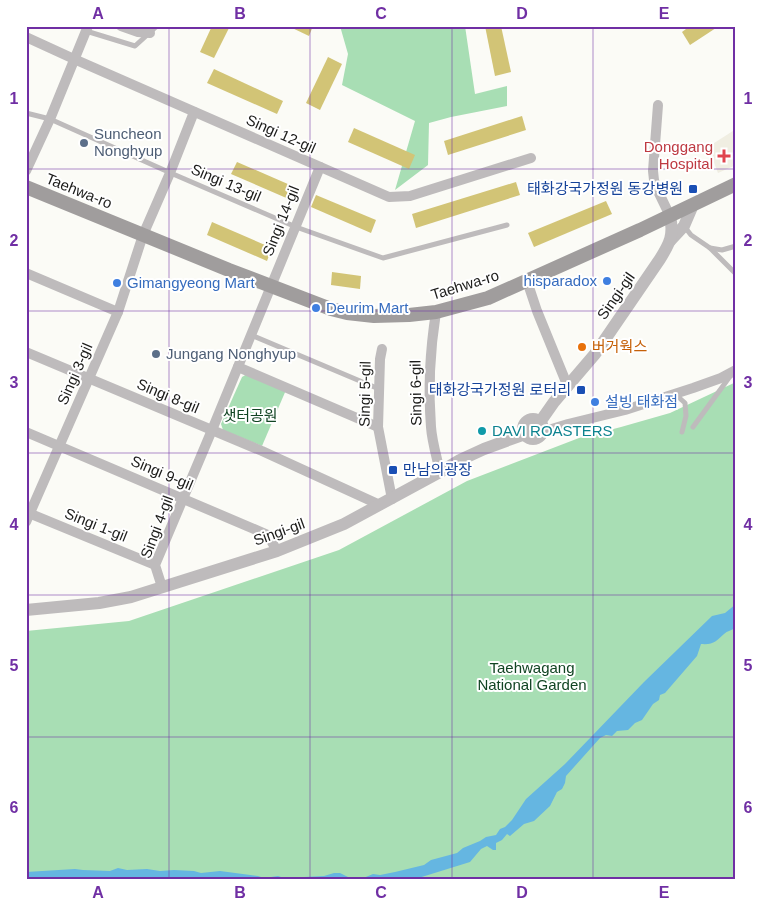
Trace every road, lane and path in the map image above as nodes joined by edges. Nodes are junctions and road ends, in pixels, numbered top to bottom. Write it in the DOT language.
graph roads {
  1 [pos="121,26"];
  2 [pos="87,29"];
  3 [pos="153,30"];
  4 [pos="26,37"];
  5 [pos="74,60"];
  6 [pos="658,105"];
  7 [pos="194,112"];
  8 [pos="26,113"];
  9 [pos="50,119"];
  10 [pos="531,158"];
  11 [pos="320,167"];
  12 [pos="26,171"];
  13 [pos="170,173"];
  14 [pos="736,184"];
  15 [pos="26,186"];
  16 [pos="693,205"];
  17 [pos="670,216"];
  18 [pos="507,225"];
  19 [pos="684,226"];
  20 [pos="296,227"];
  21 [pos="143,235"];
  22 [pos="670,241"];
  23 [pos="736,246"];
  24 [pos="710,248"];
  25 [pos="26,273"];
  26 [pos="736,274"];
  27 [pos="526,281"];
  28 [pos="271,286"];
  29 [pos="118,312"];
  30 [pos="436,312"];
  31 [pos="252,335"];
  32 [pos="382,349"];
  33 [pos="26,352"];
  34 [pos="238,367"];
  35 [pos="734,372"];
  36 [pos="89,379"];
  37 [pos="568,387"];
  38 [pos="379,390"];
  39 [pos="675,394"];
  40 [pos="378,427"];
  41 [pos="541,427"];
  42 [pos="693,427"];
  43 [pos="212,430"];
  44 [pos="26,432"];
  45 [pos="682,432"];
  46 [pos="59,446"];
  47 [pos="440,472"];
  48 [pos="183,499"];
  49 [pos="392,499"];
  50 [pos="380,505"];
  51 [pos="27,516"];
  52 [pos="277,551"];
  53 [pos="155,565"];
  54 [pos="162,587"];
  55 [pos="26,610"];
  1 -- 3 [label="street"];
  2 -- 3 [label="lane"];
  2 -- 5 [label="street"];
  4 -- 5 [label="street, Singi 12-gil"];
  5 -- 7 [label="street, Singi 12-gil"];
  5 -- 9 [label="street"];
  6 -- 17 [label="street"];
  7 -- 11 [label="street, Singi 12-gil"];
  7 -- 13 [label="street, Singi 3-gil"];
  8 -- 9 [label="lane, Singi 13-gil"];
  9 -- 12 [label="street"];
  9 -- 13 [label="lane, Singi 13-gil"];
  10 -- 11 [label="street, Singi 12-gil"];
  11 -- 20 [label="street, Singi 14-gil"];
  13 -- 20 [label="lane, Singi 13-gil"];
  13 -- 21 [label="street, Singi 3-gil"];
  14 -- 16 [label="main road, Taehwa-ro"];
  15 -- 21 [label="main road, Taehwa-ro"];
  16 -- 17 [label="main road, Taehwa-ro"];
  16 -- 19 [label="street"];
  17 -- 22 [label="street, Singi-gil"];
  17 -- 27 [label="main road, Taehwa-ro"];
  18 -- 20 [label="lane, Singi 13-gil"];
  19 -- 22 [label="street"];
  19 -- 24 [label="lane"];
  20 -- 28 [label="street, Singi 14-gil"];
  21 -- 28 [label="main road, Taehwa-ro"];
  21 -- 29 [label="street, Singi 3-gil"];
  22 -- 37 [label="street, Singi-gil"];
  23 -- 24 [label="lane"];
  24 -- 26 [label="lane"];
  25 -- 29 [label="street"];
  27 -- 30 [label="main road, Taehwa-ro"];
  27 -- 37 [label="street"];
  28 -- 30 [label="main road, Taehwa-ro"];
  28 -- 31 [label="street, Singi 4-gil"];
  29 -- 36 [label="street, Singi 3-gil"];
  30 -- 47 [label="street, Singi 6-gil"];
  31 -- 34 [label="street, Singi 4-gil"];
  31 -- 38 [label="lane"];
  32 -- 38 [label="street, Singi 5-gil"];
  33 -- 36 [label="street, Singi 8-gil"];
  34 -- 40 [label="street"];
  34 -- 43 [label="street, Singi 4-gil"];
  35 -- 39 [label="street"];
  35 -- 42 [label="lane"];
  36 -- 43 [label="street, Singi 8-gil"];
  36 -- 46 [label="street, Singi 3-gil"];
  37 -- 41 [label="street, Singi-gil"];
  38 -- 40 [label="street, Singi 5-gil"];
  39 -- 41 [label="street"];
  39 -- 45 [label="lane"];
  40 -- 49 [label="street, Singi 5-gil"];
  41 -- 47 [label="street, Singi-gil"];
  43 -- 48 [label="street, Singi 4-gil"];
  43 -- 50 [label="street, Singi 8-gil"];
  44 -- 46 [label="street, Singi 9-gil"];
  46 -- 48 [label="street, Singi 9-gil"];
  46 -- 51 [label="street, Singi 3-gil"];
  47 -- 49 [label="street, Singi-gil"];
  48 -- 52 [label="street, Singi 9-gil"];
  48 -- 53 [label="street, Singi 4-gil"];
  49 -- 50 [label="street, Singi-gil"];
  50 -- 52 [label="street, Singi-gil"];
  51 -- 53 [label="street, Singi 1-gil"];
  52 -- 54 [label="street, Singi-gil"];
  53 -- 54 [label="street, Singi 4-gil"];
  54 -- 55 [label="street, Singi-gil"];
}
